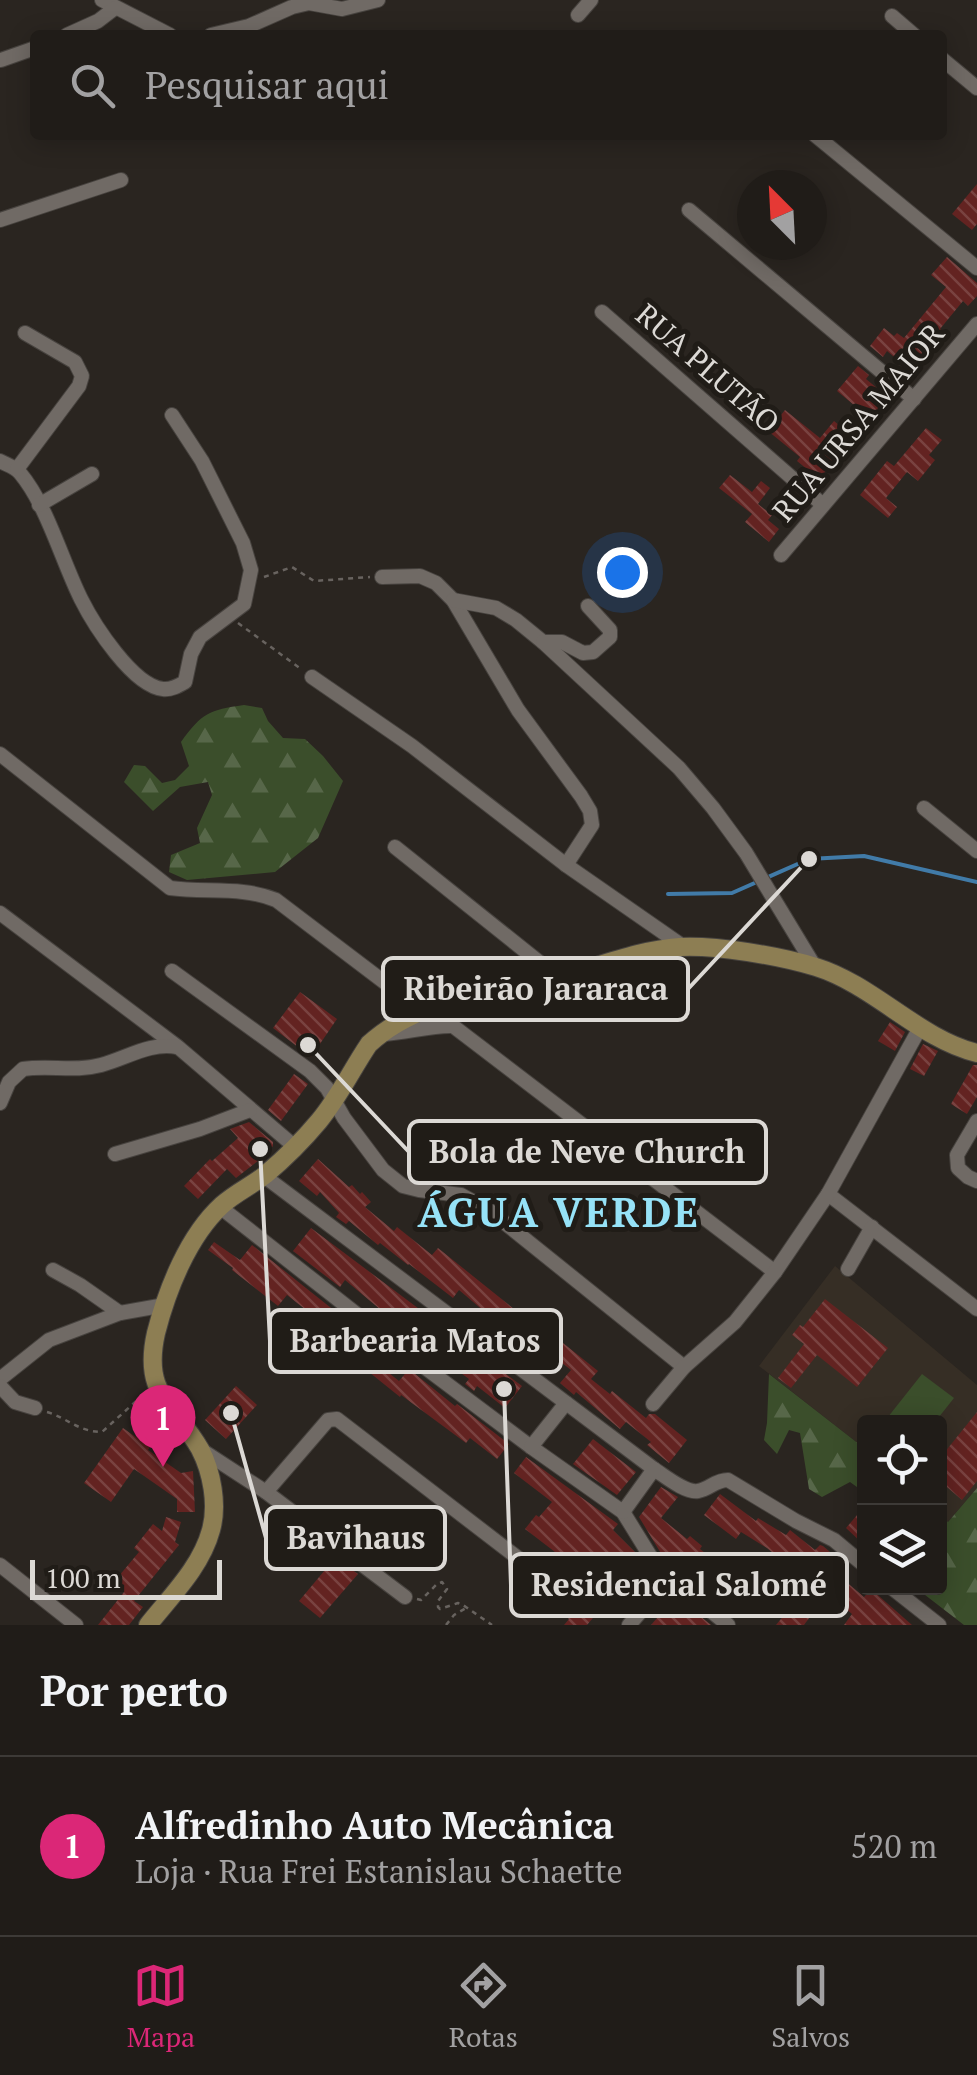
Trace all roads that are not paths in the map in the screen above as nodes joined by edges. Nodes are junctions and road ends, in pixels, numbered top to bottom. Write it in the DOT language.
graph roads {
  1 [pos="590,0"];
  2 [pos="374,1"];
  3 [pos="109,4"];
  4 [pos="578,15"];
  5 [pos="892,16"];
  6 [pos="78,30"];
  7 [pos="160,30"];
  8 [pos="232,30"];
  9 [pos="908,30"];
  10 [pos="30,50"];
  11 [pos="1,60"];
  12 [pos="947,62"];
  13 [pos="977,88"];
  14 [pos="820,140"];
  15 [pos="121,180"];
  16 [pos="689,210"];
  17 [pos="0,220"];
  18 [pos="977,268"];
  19 [pos="602,312"];
  20 [pos="977,324"];
  21 [pos="25,332"];
  22 [pos="914,399"];
  23 [pos="172,414"];
  24 [pos="0,461"];
  25 [pos="17,469"];
  26 [pos="92,474"];
  27 [pos="39,504"];
  28 [pos="823,505"];
  29 [pos="781,555"];
  30 [pos="382,577"];
  31 [pos="453,600"];
  32 [pos="588,606"];
  33 [pos="543,642"];
  34 [pos="312,677"];
  35 [pos="0,754"];
  36 [pos="924,808"];
  37 [pos="394,846"];
  38 [pos="977,851"];
  39 [pos="566,865"];
  40 [pos="4,921"];
  41 [pos="684,947"];
  42 [pos="815,966"];
  43 [pos="172,970"];
  44 [pos="559,978"];
  45 [pos="421,1010"];
  46 [pos="921,1026"];
  47 [pos="380,1034"];
  48 [pos="178,1048"];
  49 [pos="977,1053"];
  50 [pos="335,1099"];
  51 [pos="0,1103"];
  52 [pos="250,1110"];
  53 [pos="977,1121"];
  54 [pos="294,1146"];
  55 [pos="115,1154"];
  56 [pos="264,1176"];
  57 [pos="977,1181"];
  58 [pos="828,1194"];
  59 [pos="220,1207"];
  60 [pos="872,1227"];
  61 [pos="848,1269"];
  62 [pos="52,1270"];
  63 [pos="775,1272"];
  64 [pos="164,1305"];
  65 [pos="977,1308"];
  66 [pos="120,1313"];
  67 [pos="684,1367"];
  68 [pos="0,1383"];
  69 [pos="566,1403"];
  70 [pos="653,1404"];
  71 [pos="35,1408"];
  72 [pos="531,1447"];
  73 [pos="200,1448"];
  74 [pos="654,1469"];
  75 [pos="266,1492"];
  76 [pos="623,1512"];
  77 [pos="857,1559"];
  78 [pos="0,1565"];
  79 [pos="669,1579"];
  80 [pos="553,1585"];
  81 [pos="901,1595"];
  82 [pos="405,1597"];
  83 [pos="76,1625"];
  84 [pos="148,1625"];
  85 [pos="629,1625"];
  86 [pos="728,1625"];
  87 [pos="939,1625"];
  1 -- 4 [label="street"];
  2 -- 8 [label="street"];
  3 -- 6 [label="street"];
  3 -- 7 [label="street"];
  5 -- 9 [label="street"];
  10 -- 11 [label="street"];
  12 -- 13 [label="street"];
  14 -- 18 [label="street"];
  15 -- 17 [label="street"];
  16 -- 22 [label="street"];
  19 -- 28 [label="street, RUA PLUTÃO"];
  20 -- 22 [label="street, RUA URSA MAIOR"];
  21 -- 25 [label="street"];
  22 -- 28 [label="street, RUA URSA MAIOR"];
  23 -- 27 [label="street"];
  24 -- 25 [label="street"];
  25 -- 27 [label="street"];
  26 -- 27 [label="street"];
  28 -- 29 [label="street, RUA URSA MAIOR"];
  30 -- 31 [label="street"];
  31 -- 33 [label="street"];
  31 -- 39 [label="street"];
  32 -- 33 [label="street"];
  33 -- 42 [label="street"];
  34 -- 39 [label="street"];
  35 -- 45 [label="street"];
  36 -- 38 [label="street"];
  37 -- 44 [label="street"];
  39 -- 41 [label="street"];
  40 -- 48 [label="street"];
  41 -- 42 [label="main road"];
  41 -- 44 [label="main road"];
  42 -- 46 [label="main road"];
  43 -- 50 [label="street"];
  44 -- 45 [label="main road"];
  45 -- 47 [label="main road"];
  46 -- 49 [label="main road"];
  46 -- 58 [label="street"];
  47 -- 50 [label="main road"];
  47 -- 63 [label="street"];
  48 -- 51 [label="street"];
  48 -- 52 [label="street"];
  50 -- 54 [label="main road"];
  50 -- 67 [label="street"];
  52 -- 54 [label="street"];
  52 -- 55 [label="street"];
  53 -- 57 [label="street"];
  54 -- 56 [label="main road"];
  56 -- 59 [label="main road"];
  56 -- 69 [label="street"];
  58 -- 60 [label="street"];
  58 -- 63 [label="street"];
  59 -- 64 [label="main road"];
  59 -- 72 [label="street"];
  60 -- 61 [label="street"];
  60 -- 65 [label="street"];
  62 -- 66 [label="street"];
  63 -- 67 [label="street"];
  64 -- 66 [label="street"];
  64 -- 73 [label="main road"];
  66 -- 68 [label="street"];
  67 -- 70 [label="street"];
  68 -- 71 [label="street"];
  69 -- 72 [label="street"];
  69 -- 74 [label="street"];
  72 -- 76 [label="street"];
  73 -- 75 [label="street"];
  73 -- 84 [label="main road"];
  74 -- 76 [label="street"];
  74 -- 77 [label="street"];
  75 -- 80 [label="street"];
  75 -- 82 [label="street"];
  76 -- 79 [label="street"];
  78 -- 83 [label="street"];
  79 -- 85 [label="street"];
  79 -- 86 [label="street"];
  81 -- 87 [label="street"];
}
